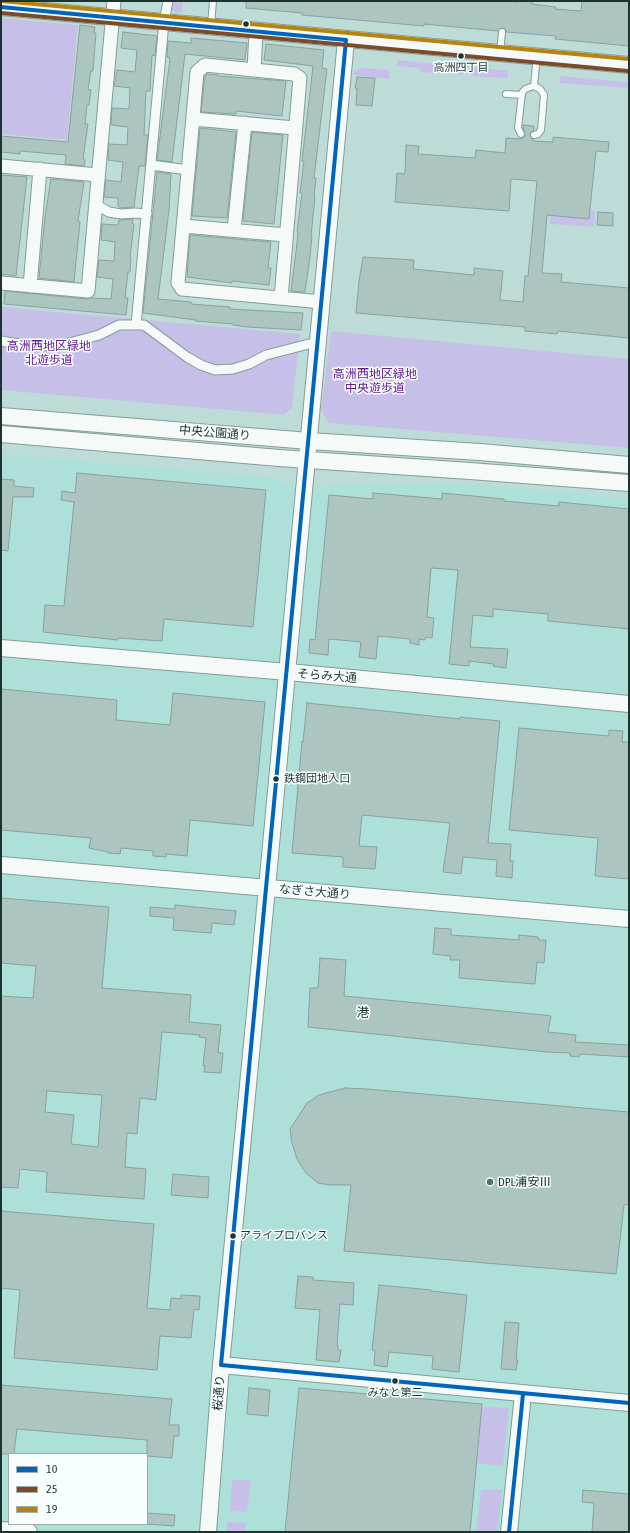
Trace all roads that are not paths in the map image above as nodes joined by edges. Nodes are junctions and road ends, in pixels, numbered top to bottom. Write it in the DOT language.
graph roads {
  1 [pos="114,1"];
  2 [pos="168,1"];
  3 [pos="213,1"];
  4 [pos="1,7"];
  5 [pos="113,17"];
  6 [pos="164,22"];
  7 [pos="211,27"];
  8 [pos="256,31"];
  9 [pos="502,32"];
  10 [pos="346,40"];
  11 [pos="500,53"];
  12 [pos="536,65"];
  13 [pos="629,65"];
  14 [pos="254,70"];
  15 [pos="534,86"];
  16 [pos="506,94"];
  17 [pos="522,95"];
  18 [pos="193,119"];
  19 [pos="245,123"];
  20 [pos="295,128"];
  21 [pos="521,134"];
  22 [pos="534,135"];
  23 [pos="151,165"];
  24 [pos="1,166"];
  25 [pos="40,169"];
  26 [pos="188,170"];
  27 [pos="98,175"];
  28 [pos="95,204"];
  29 [pos="147,214"];
  30 [pos="183,226"];
  31 [pos="234,230"];
  32 [pos="286,235"];
  33 [pos="1,283"];
  34 [pos="30,286"];
  35 [pos="281,298"];
  36 [pos="322,302"];
  37 [pos="136,325"];
  38 [pos="1,341"];
  39 [pos="309,344"];
  40 [pos="1,416"];
  41 [pos="1,434"];
  42 [pos="309,441"];
  43 [pos="307,459"];
  44 [pos="629,465"];
  45 [pos="629,483"];
  46 [pos="1,648"];
  47 [pos="288,672"];
  48 [pos="629,704"];
  49 [pos="1,865"];
  50 [pos="268,888"];
  51 [pos="629,919"];
  52 [pos="221,1365"];
  53 [pos="523,1394"];
  54 [pos="629,1403"];
  55 [pos="1,1530"];
  56 [pos="29,1532"];
  57 [pos="208,1532"];
  58 [pos="509,1532"];
  1 -- 5 [label="street"];
  2 -- 6 [label="street"];
  3 -- 7 [label="lane"];
  4 -- 5 [label="street"];
  5 -- 6 [label="street"];
  5 -- 27 [label="street"];
  6 -- 7 [label="street"];
  6 -- 23 [label="street"];
  7 -- 8 [label="street"];
  8 -- 10 [label="street"];
  8 -- 14 [label="street"];
  9 -- 11 [label="lane"];
  10 -- 11 [label="street"];
  10 -- 36 [label="street, 桜通り"];
  11 -- 13 [label="street"];
  12 -- 15 [label="lane"];
  14 -- 18 [label="street"];
  14 -- 20 [label="street"];
  15 -- 17 [label="lane"];
  15 -- 22 [label="lane"];
  16 -- 17 [label="lane"];
  17 -- 21 [label="lane"];
  18 -- 19 [label="street"];
  18 -- 26 [label="street"];
  19 -- 20 [label="street"];
  19 -- 31 [label="street"];
  20 -- 32 [label="street"];
  23 -- 26 [label="street"];
  23 -- 29 [label="street"];
  24 -- 25 [label="street"];
  25 -- 27 [label="street"];
  25 -- 34 [label="street"];
  26 -- 30 [label="street"];
  27 -- 28 [label="street"];
  28 -- 29 [label="street"];
  28 -- 34 [label="street"];
  29 -- 37 [label="street"];
  30 -- 31 [label="street"];
  30 -- 35 [label="street"];
  31 -- 32 [label="street"];
  32 -- 35 [label="street"];
  33 -- 34 [label="street"];
  35 -- 36 [label="street"];
  36 -- 42 [label="street, 桜通り"];
  37 -- 38 [label="street"];
  37 -- 39 [label="street"];
  40 -- 42 [label="street, 中央公園通り"];
  41 -- 43 [label="street, 中央公園通り"];
  42 -- 43 [label="street, 桜通り"];
  42 -- 44 [label="street, 中央公園通り"];
  43 -- 45 [label="street, 中央公園通り"];
  43 -- 47 [label="street, 桜通り"];
  46 -- 47 [label="street, そらみ大通"];
  47 -- 48 [label="street, そらみ大通"];
  47 -- 50 [label="street, 桜通り"];
  49 -- 50 [label="street, なぎさ大通り"];
  50 -- 51 [label="street, なぎさ大通り"];
  50 -- 52 [label="street, 桜通り"];
  52 -- 53 [label="street"];
  52 -- 57 [label="street, 桜通り"];
  53 -- 54 [label="street"];
  53 -- 58 [label="street"];
  55 -- 56 [label="street"];
}
